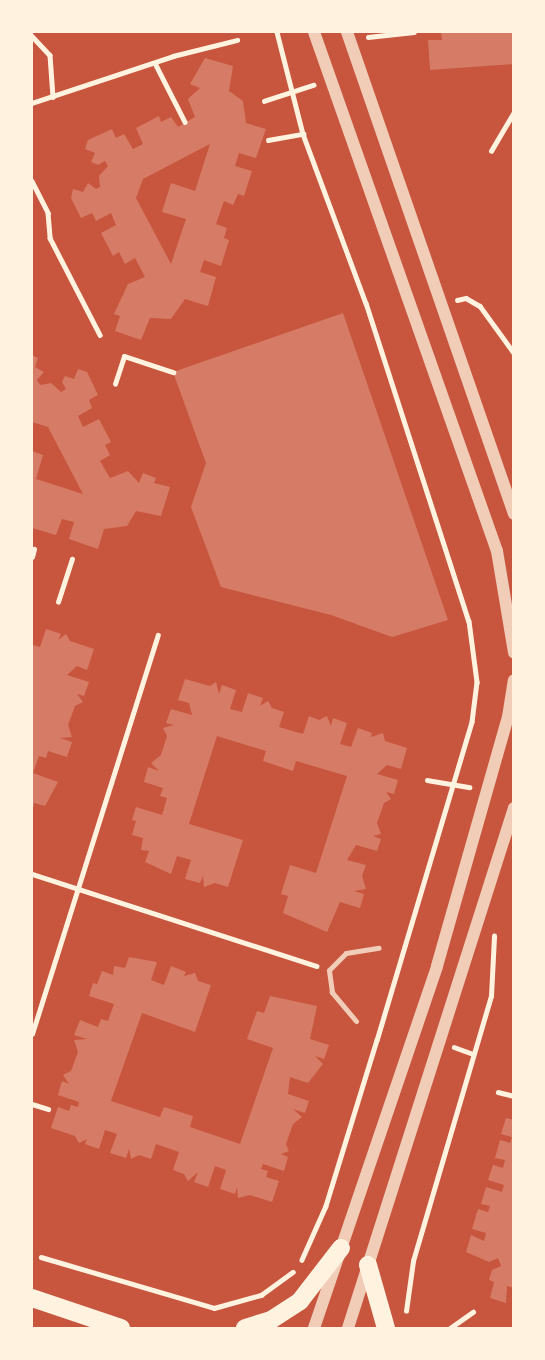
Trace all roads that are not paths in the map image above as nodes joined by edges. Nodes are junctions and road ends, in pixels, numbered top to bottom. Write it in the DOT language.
graph roads {
  1 [pos="314,32"];
  2 [pos="347,32"];
  3 [pos="513,514"];
  4 [pos="513,653"];
  5 [pos="513,680"];
  6 [pos="513,808"];
  7 [pos="379,948"];
  8 [pos="356,1021"];
  9 [pos="341,1248"];
  10 [pos="368,1265"];
  11 [pos="32,1298"];
  12 [pos="121,1328"];
  13 [pos="245,1328"];
  14 [pos="314,1328"];
  15 [pos="348,1328"];
  16 [pos="386,1328"];
  1 -- 4 [label="street"];
  2 -- 3 [label="street"];
  5 -- 9 [label="street"];
  6 -- 10 [label="street"];
  7 -- 8 [label="lane"];
  9 -- 13 [label="main road"];
  9 -- 14 [label="street"];
  10 -- 15 [label="street"];
  10 -- 16 [label="main road"];
  11 -- 12 [label="main road"];
}
